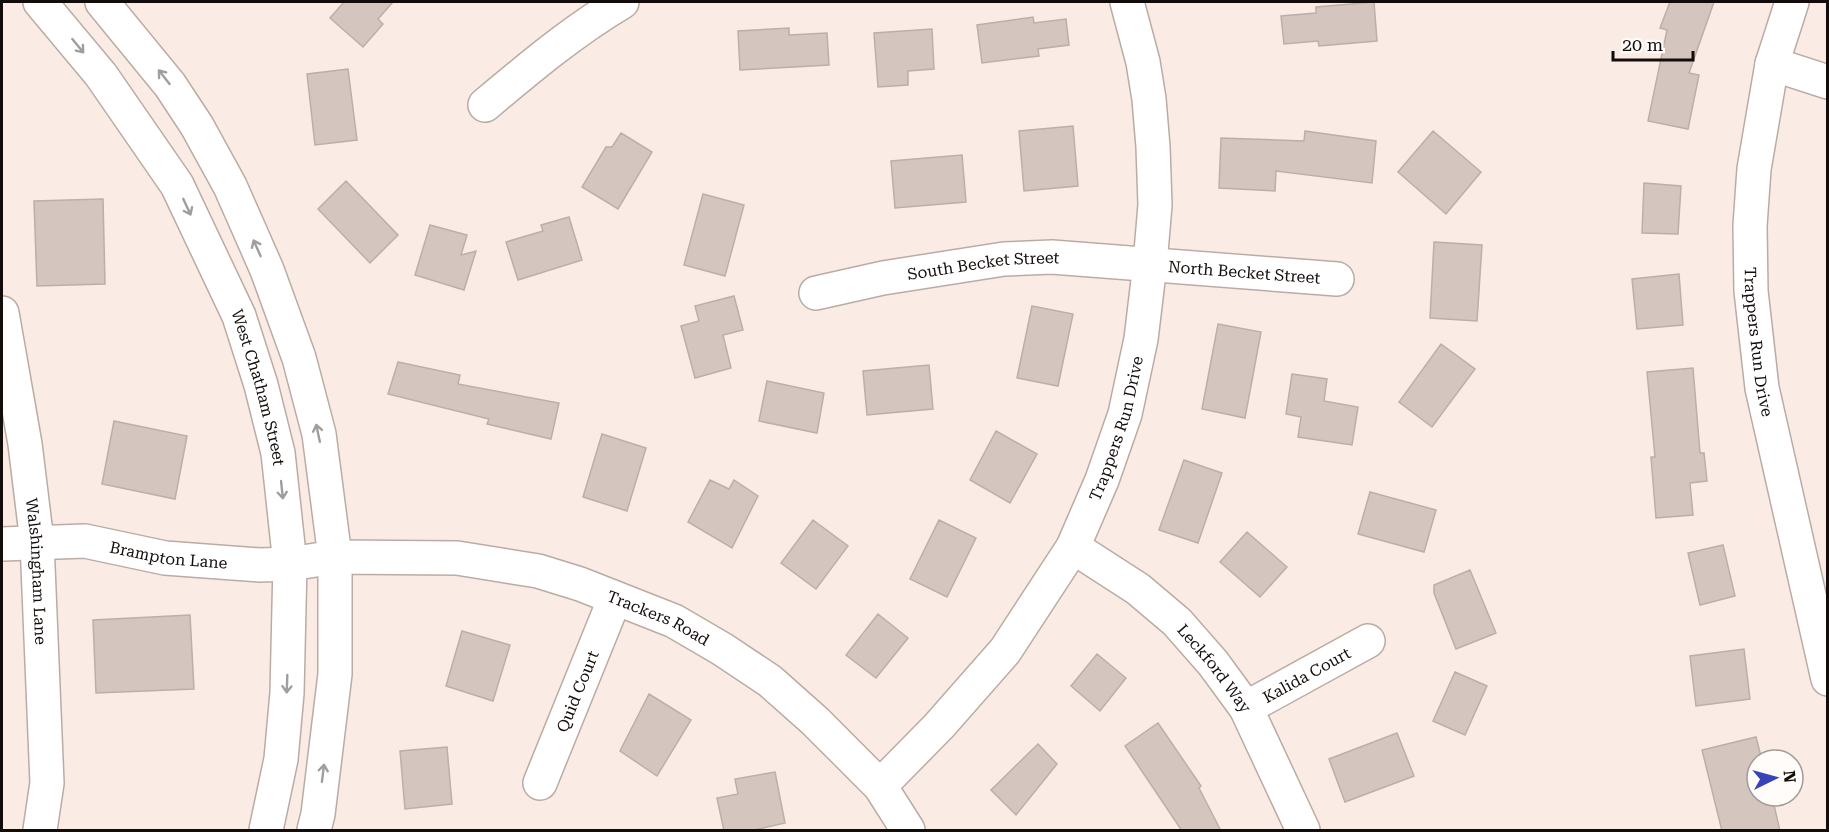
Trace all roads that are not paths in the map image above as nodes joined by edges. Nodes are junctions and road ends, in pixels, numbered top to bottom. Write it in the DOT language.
graph roads {
  1 [pos="40,2"];
  2 [pos="102,2"];
  3 [pos="622,2"];
  4 [pos="1127,2"];
  5 [pos="1792,2"];
  6 [pos="1772,64"];
  7 [pos="1827,82"];
  8 [pos="485,105"];
  9 [pos="1150,264"];
  10 [pos="1337,279"];
  11 [pos="816,293"];
  12 [pos="2,313"];
  13 [pos="38,542"];
  14 [pos="2,544"];
  15 [pos="1073,547"];
  16 [pos="335,556"];
  17 [pos="290,564"];
  18 [pos="615,598"];
  19 [pos="1368,641"];
  20 [pos="1827,679"];
  21 [pos="1246,708"];
  22 [pos="540,783"];
  23 [pos="880,786"];
  24 [pos="40,831"];
  25 [pos="266,831"];
  26 [pos="314,831"];
  27 [pos="908,831"];
  28 [pos="1303,831"];
  1 -- 17 [label="street, West Chatham Street, one-way"];
  16 -- 2 [label="street, one-way"];
  3 -- 8 [label="street"];
  4 -- 9 [label="street, Trappers Run Drive"];
  5 -- 6 [label="street, Trappers Run Drive"];
  6 -- 7 [label="street"];
  6 -- 20 [label="street, Trappers Run Drive"];
  9 -- 10 [label="street, North Becket Street"];
  9 -- 11 [label="street, South Becket Street"];
  9 -- 15 [label="street, Trappers Run Drive"];
  12 -- 13 [label="street, Walshingham Lane"];
  13 -- 14 [label="street, Brampton Lane"];
  13 -- 17 [label="street, Brampton Lane"];
  13 -- 24 [label="street, Walshingham Lane"];
  15 -- 21 [label="street, Leckford Way"];
  15 -- 23 [label="street, Trappers Run Drive"];
  16 -- 17 [label="street, Brampton Lane"];
  16 -- 18 [label="street, Trackers Road"];
  26 -- 16 [label="street, one-way"];
  17 -- 25 [label="street, West Chatham Street, one-way"];
  18 -- 22 [label="street, Quid Court"];
  18 -- 23 [label="street, Trackers Road"];
  19 -- 21 [label="street, Kalida Court"];
  21 -- 28 [label="street, Leckford Way"];
  23 -- 27 [label="street, Trackers Road"];
}
